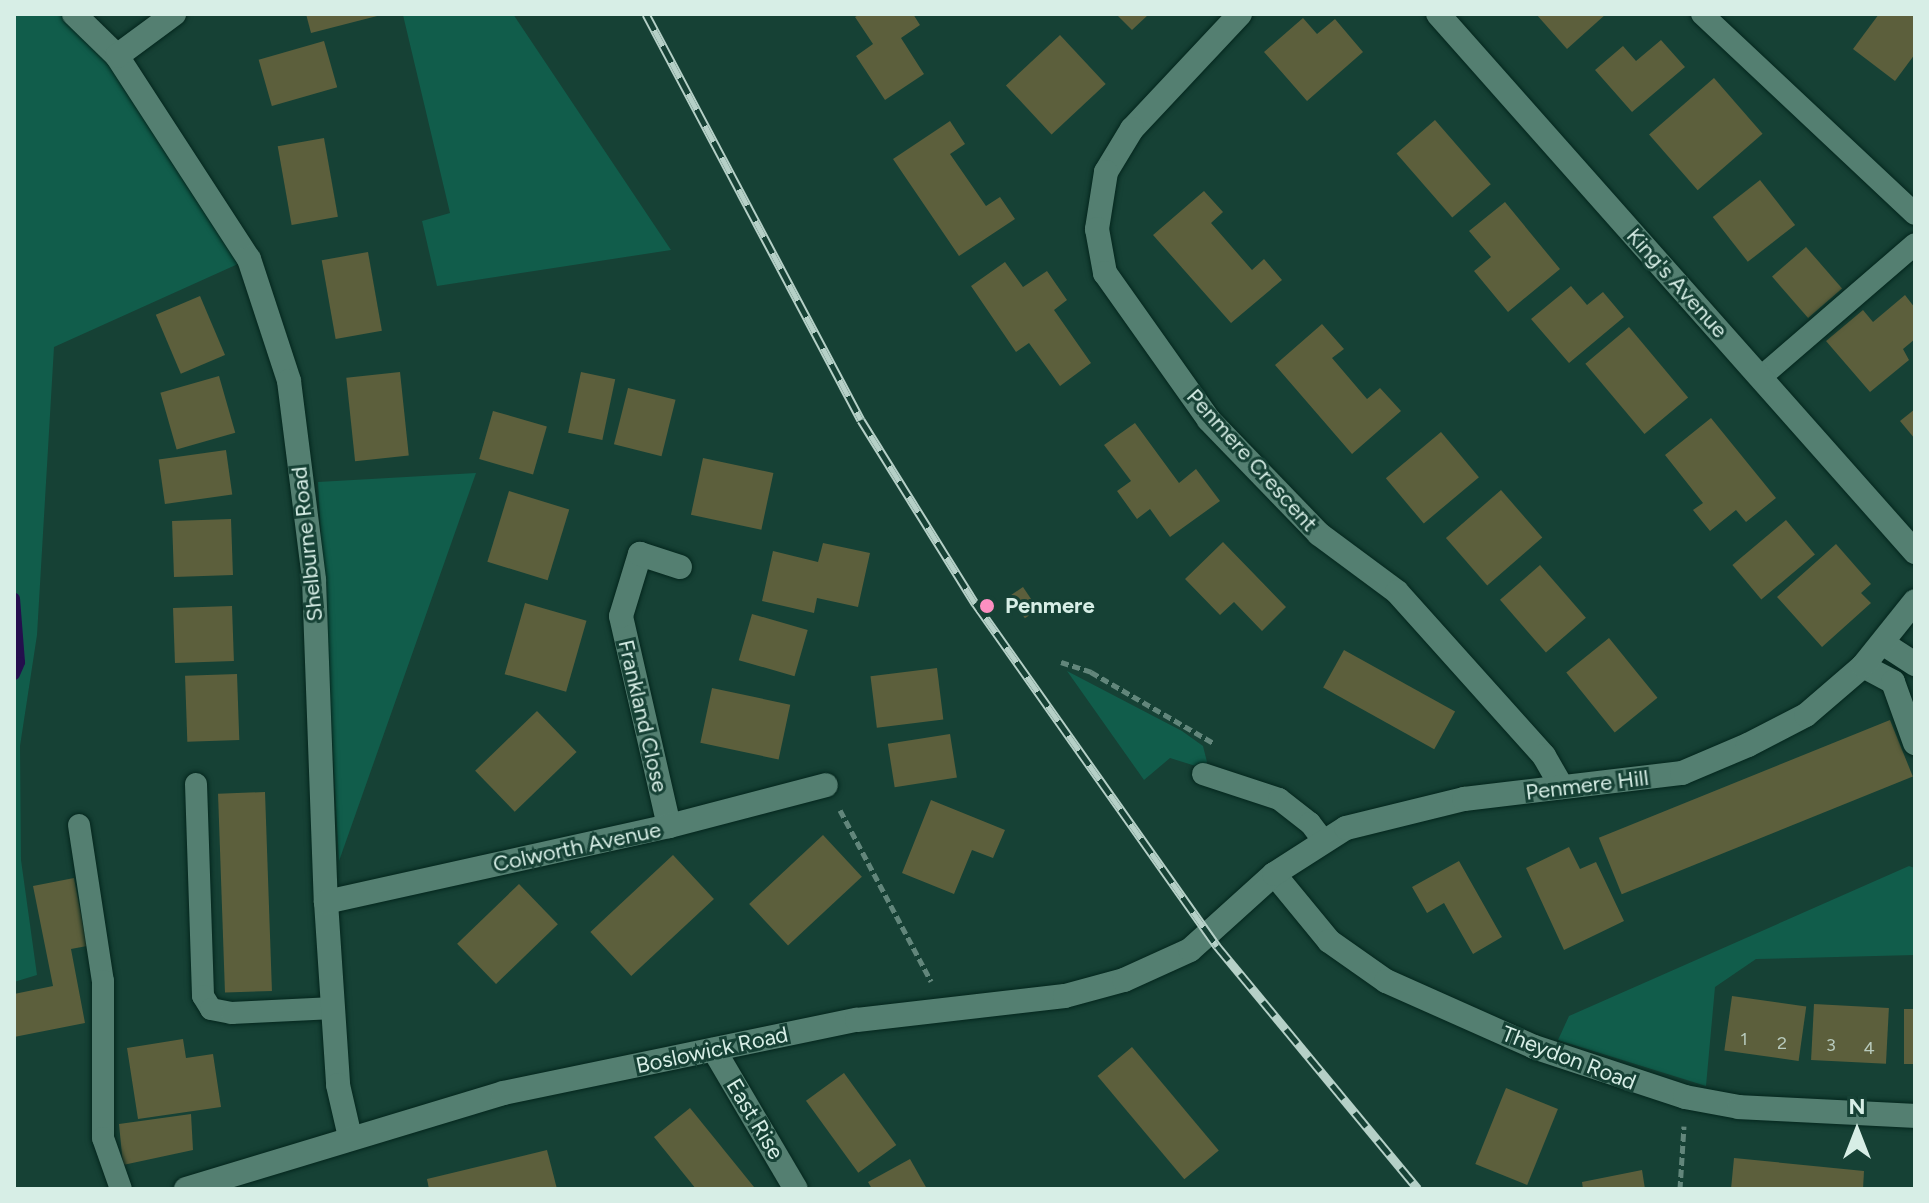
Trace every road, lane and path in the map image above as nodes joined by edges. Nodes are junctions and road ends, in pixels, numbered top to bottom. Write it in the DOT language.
graph roads {
  1 [pos="74,14"];
  2 [pos="174,14"];
  3 [pos="1240,14"];
  4 [pos="1438,14"];
  5 [pos="1702,14"];
  6 [pos="117,56"];
  7 [pos="1915,214"];
  8 [pos="1915,244"];
  9 [pos="1761,377"];
  10 [pos="1915,552"];
  11 [pos="680,567"];
  12 [pos="1915,601"];
  13 [pos="1884,644"];
  14 [pos="1061,662"];
  15 [pos="1915,664"];
  16 [pos="1863,666"];
  17 [pos="1915,743"];
  18 [pos="1218,745"];
  19 [pos="1203,774"];
  20 [pos="196,784"];
  21 [pos="826,785"];
  22 [pos="1562,787"];
  23 [pos="79,825"];
  24 [pos="669,826"];
  25 [pos="1322,839"];
  26 [pos="1274,874"];
  27 [pos="326,902"];
  28 [pos="1231,916"];
  29 [pos="937,991"];
  30 [pos="333,1008"];
  31 [pos="714,1050"];
  32 [pos="1685,1097"];
  33 [pos="1915,1116"];
  34 [pos="350,1137"];
  35 [pos="121,1189"];
  36 [pos="186,1189"];
  37 [pos="796,1189"];
  38 [pos="1680,1189"];
  1 -- 6 [label="street, Shelburne Road"];
  2 -- 6 [label="street"];
  3 -- 22 [label="street, Penmere Crescent"];
  4 -- 9 [label="street, King's Avenue"];
  5 -- 7 [label="lane"];
  6 -- 27 [label="street, Shelburne Road"];
  8 -- 9 [label="lane"];
  9 -- 10 [label="street, King's Avenue"];
  11 -- 24 [label="street, Frankland Close"];
  12 -- 13 [label="street, Penmere Hill"];
  13 -- 15 [label="street"];
  13 -- 16 [label="street, Penmere Hill"];
  14 -- 18 [label="path"];
  16 -- 17 [label="street"];
  16 -- 22 [label="street, Penmere Hill"];
  19 -- 25 [label="lane"];
  20 -- 30 [label="lane"];
  21 -- 24 [label="street, Colworth Avenue"];
  21 -- 29 [label="path"];
  22 -- 25 [label="street, Penmere Hill"];
  23 -- 35 [label="lane"];
  24 -- 27 [label="street, Colworth Avenue"];
  25 -- 26 [label="street, Penmere Hill"];
  26 -- 28 [label="street, Penmere Hill"];
  26 -- 32 [label="street, Theydon Road"];
  27 -- 30 [label="street, Shelburne Road"];
  28 -- 31 [label="street, Boslowick Road"];
  30 -- 34 [label="street, Shelburne Road"];
  31 -- 34 [label="street, Boslowick Road"];
  31 -- 37 [label="street, East Rise"];
  32 -- 33 [label="street, Theydon Road"];
  32 -- 38 [label="path"];
  34 -- 36 [label="street, Boslowick Road"];
}
